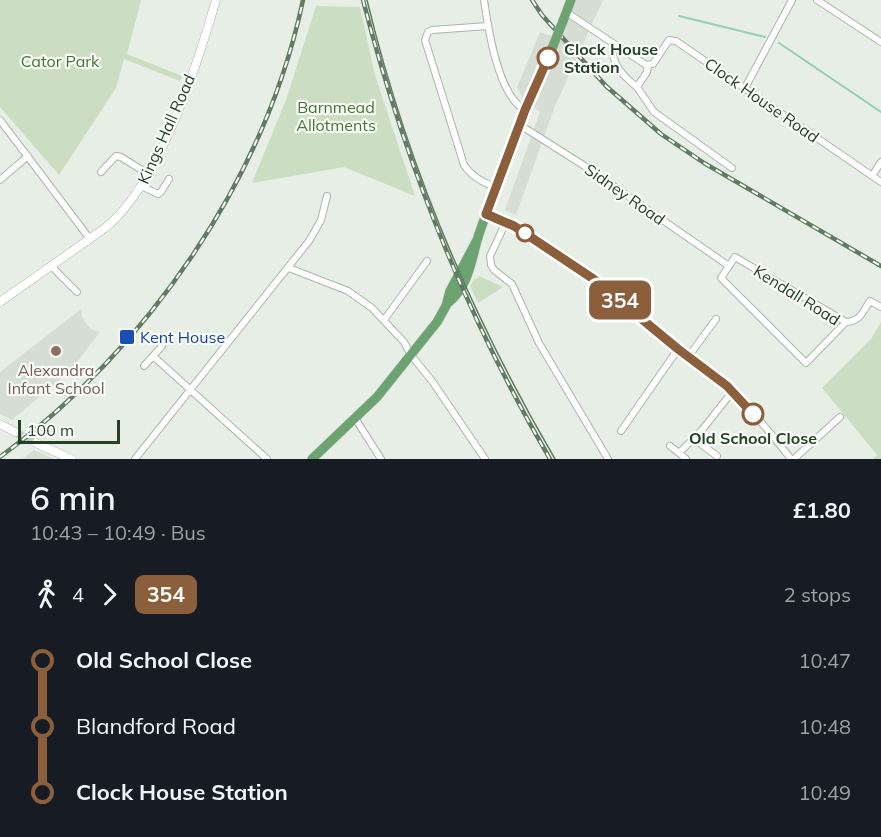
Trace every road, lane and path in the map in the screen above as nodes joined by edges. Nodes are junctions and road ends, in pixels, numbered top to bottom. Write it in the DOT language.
graph roads {
  1 [pos="216,0"];
  2 [pos="484,0"];
  3 [pos="571,0"];
  4 [pos="792,0"];
  5 [pos="817,0"];
  6 [pos="564,17"];
  7 [pos="488,26"];
  8 [pos="881,42"];
  9 [pos="614,45"];
  10 [pos="648,65"];
  11 [pos="637,87"];
  12 [pos="745,88"];
  13 [pos="525,110"];
  14 [pos="0,120"];
  15 [pos="520,125"];
  16 [pos="28,156"];
  17 [pos="881,162"];
  18 [pos="732,168"];
  19 [pos="101,172"];
  20 [pos="148,174"];
  21 [pos="872,176"];
  22 [pos="169,179"];
  23 [pos="0,180"];
  24 [pos="881,182"];
  25 [pos="141,186"];
  26 [pos="496,187"];
  27 [pos="327,196"];
  28 [pos="486,214"];
  29 [pos="506,222"];
  30 [pos="90,239"];
  31 [pos="427,261"];
  32 [pos="51,266"];
  33 [pos="729,266"];
  34 [pos="289,268"];
  35 [pos="76,292"];
  36 [pos="0,302"];
  37 [pos="881,307"];
  38 [pos="716,319"];
  39 [pos="384,320"];
  40 [pos="846,322"];
  41 [pos="162,346"];
  42 [pos="678,349"];
  43 [pos="411,355"];
  44 [pos="153,356"];
  45 [pos="688,357"];
  46 [pos="144,366"];
  47 [pos="190,391"];
  48 [pos="732,392"];
  49 [pos="840,417"];
  50 [pos="355,418"];
  51 [pos="0,424"];
  52 [pos="621,431"];
  53 [pos="15,432"];
  54 [pos="693,438"];
  55 [pos="36,442"];
  56 [pos="670,446"];
  57 [pos="678,453"];
  58 [pos="717,456"];
  59 [pos="71,459"];
  60 [pos="135,459"];
  61 [pos="267,459"];
  62 [pos="312,459"];
  63 [pos="381,459"];
  64 [pos="484,459"];
  65 [pos="608,459"];
  66 [pos="686,459"];
  67 [pos="791,459"];
  1 -- 20 [label="street, Kings Hall Road"];
  2 -- 7 [label="street"];
  3 -- 6 [label="main road"];
  4 -- 12 [label="street"];
  5 -- 8 [label="street"];
  6 -- 9 [label="street"];
  6 -- 13 [label="main road, bridge"];
  7 -- 13 [label="street"];
  7 -- 26 [label="street"];
  9 -- 10 [label="street"];
  9 -- 11 [label="street"];
  10 -- 11 [label="street, Clock House Road"];
  10 -- 12 [label="street, Clock House Road"];
  11 -- 18 [label="street"];
  12 -- 21 [label="street, Clock House Road"];
  13 -- 15 [label="main road"];
  14 -- 16 [label="street"];
  15 -- 26 [label="main road"];
  15 -- 33 [label="street, Sidney Road"];
  16 -- 23 [label="street"];
  16 -- 30 [label="street"];
  17 -- 21 [label="street"];
  19 -- 20 [label="street"];
  20 -- 25 [label="street, Kings Hall Road"];
  21 -- 24 [label="street, Clock House Road"];
  22 -- 25 [label="street"];
  25 -- 30 [label="street, Kings Hall Road"];
  26 -- 28 [label="main road"];
  27 -- 34 [label="street"];
  28 -- 29 [label="street"];
  28 -- 43 [label="main road"];
  29 -- 42 [label="street"];
  29 -- 65 [label="street"];
  30 -- 32 [label="street, Kings Hall Road"];
  31 -- 39 [label="street"];
  32 -- 35 [label="street"];
  32 -- 36 [label="street, Kings Hall Road"];
  33 -- 40 [label="street, Kendall Road"];
  33 -- 40 [label="street, Kendall Road"];
  34 -- 39 [label="street"];
  34 -- 47 [label="street"];
  37 -- 40 [label="street"];
  38 -- 45 [label="street"];
  39 -- 43 [label="street"];
  41 -- 44 [label="street"];
  42 -- 45 [label="street"];
  42 -- 52 [label="street"];
  43 -- 50 [label="main road"];
  43 -- 64 [label="street"];
  44 -- 46 [label="street"];
  44 -- 47 [label="street"];
  45 -- 48 [label="street"];
  47 -- 60 [label="street"];
  47 -- 61 [label="street"];
  48 -- 54 [label="street"];
  48 -- 67 [label="street"];
  49 -- 67 [label="street"];
  50 -- 62 [label="main road"];
  50 -- 63 [label="street"];
  51 -- 53 [label="street"];
  54 -- 57 [label="street"];
  54 -- 58 [label="street"];
  55 -- 59 [label="street"];
  56 -- 57 [label="street"];
  57 -- 66 [label="street"];
}
